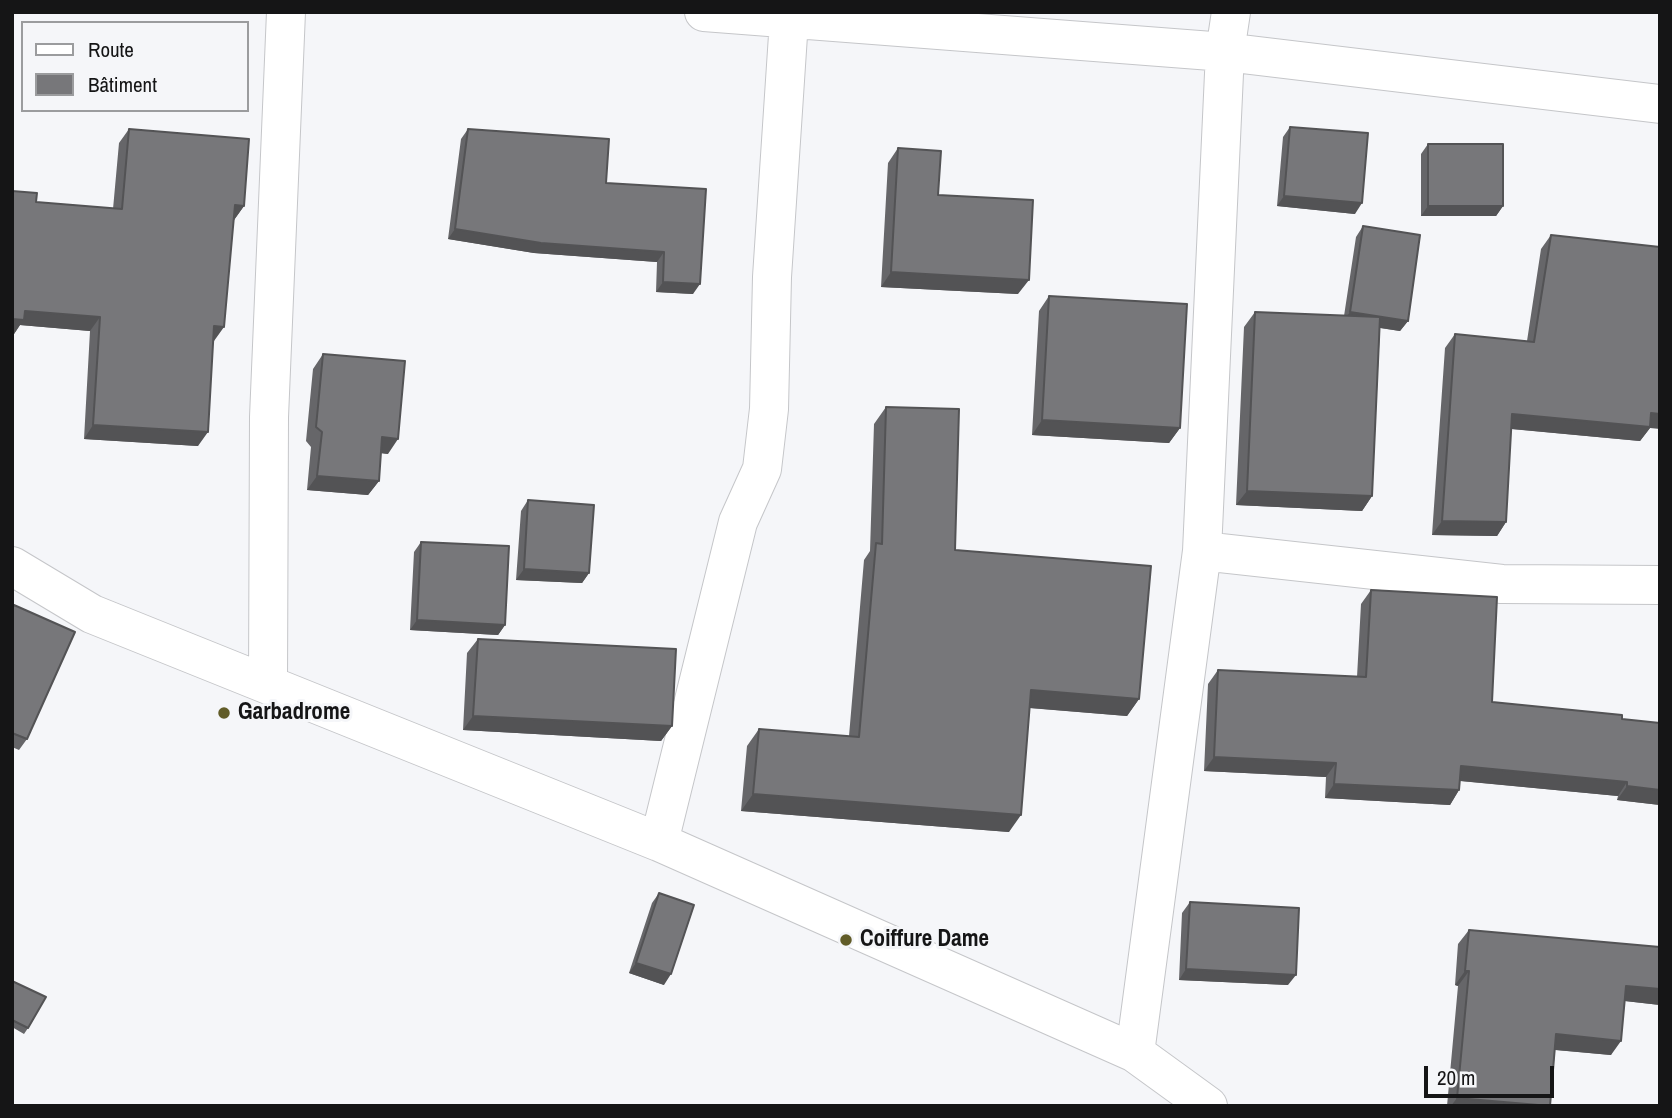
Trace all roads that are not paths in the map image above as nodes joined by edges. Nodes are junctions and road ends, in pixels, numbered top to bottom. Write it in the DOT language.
graph roads {
  1 [pos="286,12"];
  2 [pos="704,12"];
  3 [pos="1231,12"];
  4 [pos="789,20"];
  5 [pos="1225,52"];
  6 [pos="1660,104"];
  7 [pos="1202,551"];
  8 [pos="12,566"];
  9 [pos="1660,585"];
  10 [pos="268,683"];
  11 [pos="659,842"];
  12 [pos="1135,1053"];
  13 [pos="1208,1106"];
  1 -- 10 [label="street"];
  2 -- 4 [label="street"];
  3 -- 5 [label="street"];
  4 -- 5 [label="street"];
  4 -- 11 [label="street"];
  5 -- 6 [label="street"];
  5 -- 7 [label="street"];
  7 -- 9 [label="street"];
  7 -- 12 [label="street"];
  8 -- 10 [label="street"];
  10 -- 11 [label="street"];
  11 -- 12 [label="street"];
  12 -- 13 [label="street"];
}
